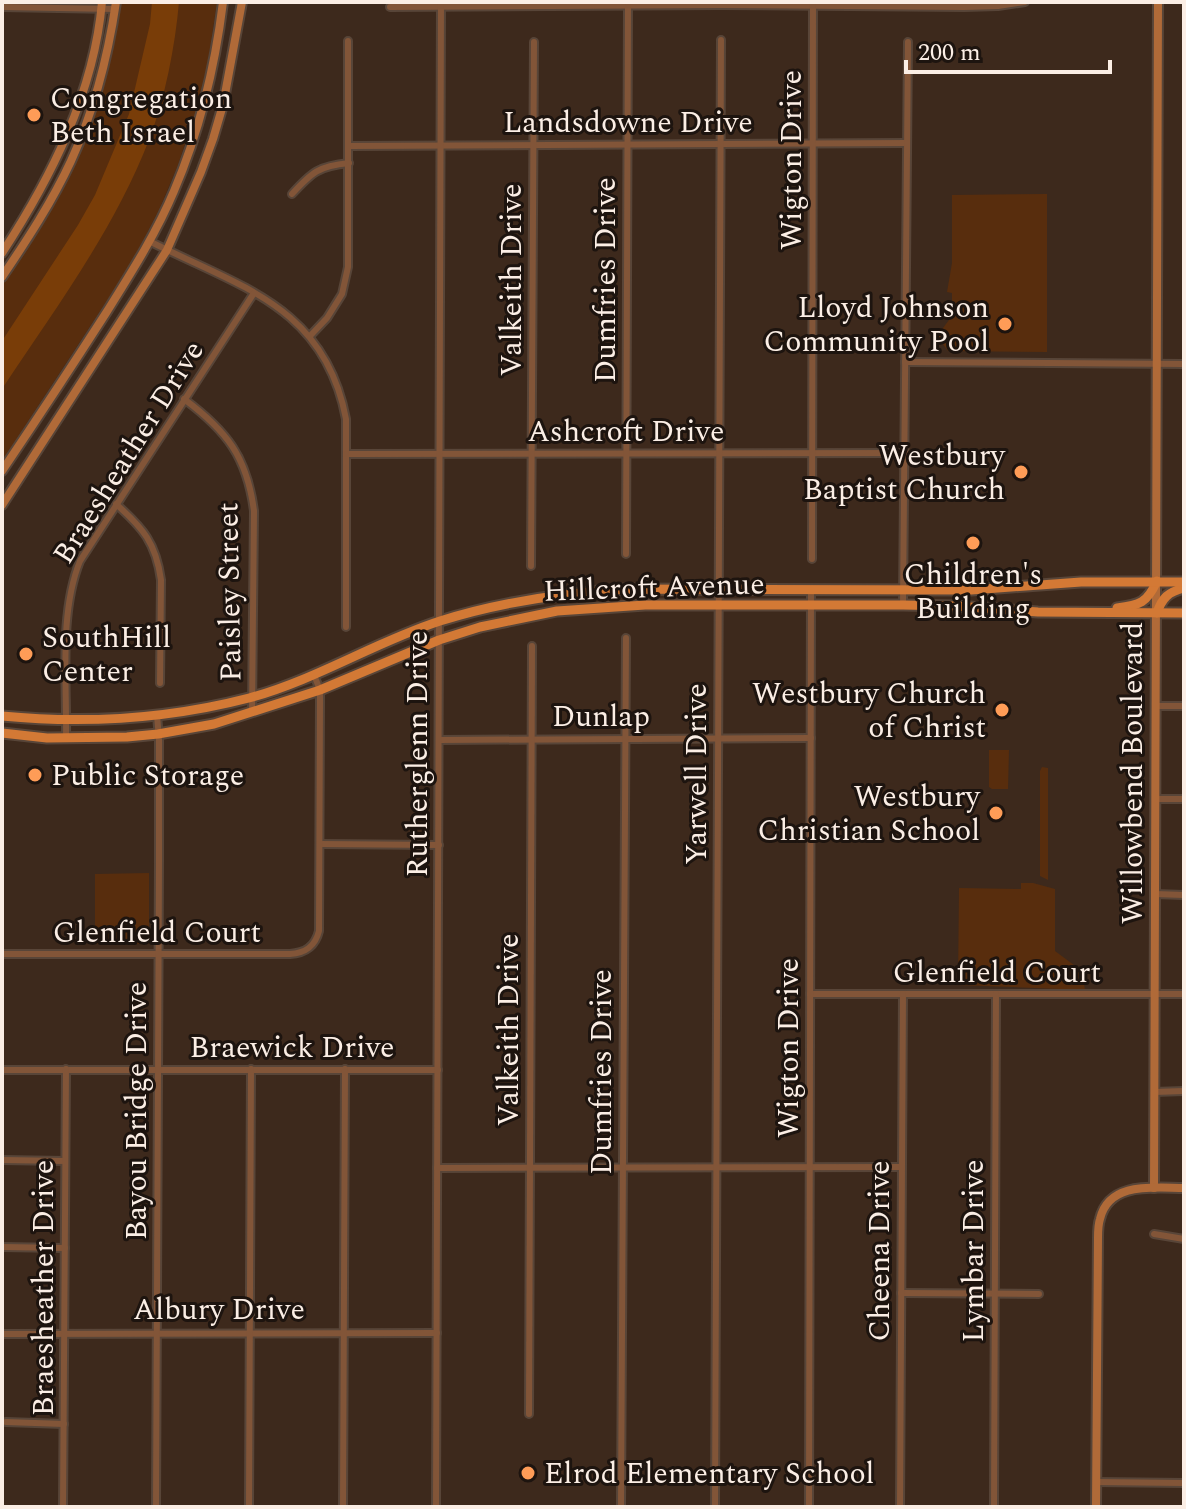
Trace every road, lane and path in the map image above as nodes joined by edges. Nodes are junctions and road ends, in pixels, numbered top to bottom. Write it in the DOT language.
graph roads {
  1 [pos="223,2"];
  2 [pos="242,2"];
  3 [pos="1025,2"];
  4 [pos="1158,2"];
  5 [pos="441,4"];
  6 [pos="534,4"];
  7 [pos="720,4"];
  8 [pos="813,4"];
  9 [pos="907,4"];
  10 [pos="998,4"];
  11 [pos="102,6"];
  12 [pos="116,6"];
  13 [pos="628,6"];
  14 [pos="2,7"];
  15 [pos="390,7"];
  16 [pos="721,40"];
  17 [pos="348,41"];
  18 [pos="534,42"];
  19 [pos="908,42"];
  20 [pos="216,49"];
  21 [pos="234,52"];
  22 [pos="813,143"];
  23 [pos="907,143"];
  24 [pos="628,144"];
  25 [pos="720,144"];
  26 [pos="441,145"];
  27 [pos="533,145"];
  28 [pos="349,146"];
  29 [pos="349,163"];
  30 [pos="292,194"];
  31 [pos="149,241"];
  32 [pos="3,250"];
  33 [pos="167,250"];
  34 [pos="16,256"];
  35 [pos="2,277"];
  36 [pos="254,293"];
  37 [pos="310,336"];
  38 [pos="905,362"];
  39 [pos="1156,363"];
  40 [pos="1184,364"];
  41 [pos="57,388"];
  42 [pos="72,399"];
  43 [pos="184,399"];
  44 [pos="626,453"];
  45 [pos="719,453"];
  46 [pos="812,453"];
  47 [pos="905,453"];
  48 [pos="347,454"];
  49 [pos="439,454"];
  50 [pos="532,454"];
  51 [pos="2,471"];
  52 [pos="116,504"];
  53 [pos="2,505"];
  54 [pos="626,554"];
  55 [pos="812,559"];
  56 [pos="531,566"];
  57 [pos="1157,581"];
  58 [pos="1184,582"];
  59 [pos="718,588"];
  60 [pos="1184,588"];
  61 [pos="811,589"];
  62 [pos="904,589"];
  63 [pos="903,605"];
  64 [pos="718,606"];
  65 [pos="811,606"];
  66 [pos="1094,613"];
  67 [pos="1157,613"];
  68 [pos="1184,613"];
  69 [pos="439,621"];
  70 [pos="346,627"];
  71 [pos="626,638"];
  72 [pos="439,640"];
  73 [pos="532,646"];
  74 [pos="314,675"];
  75 [pos="160,683"];
  76 [pos="320,690"];
  77 [pos="252,697"];
  78 [pos="1156,706"];
  79 [pos="1184,706"];
  80 [pos="252,713"];
  81 [pos="157,715"];
  82 [pos="2,719"];
  83 [pos="66,721"];
  84 [pos="2,733"];
  85 [pos="158,734"];
  86 [pos="66,738"];
  87 [pos="532,738"];
  88 [pos="626,738"];
  89 [pos="811,738"];
  90 [pos="718,739"];
  91 [pos="439,740"];
  92 [pos="1155,799"];
  93 [pos="1184,799"];
  94 [pos="320,844"];
  95 [pos="439,845"];
  96 [pos="1155,894"];
  97 [pos="1184,895"];
  98 [pos="2,954"];
  99 [pos="158,955"];
  100 [pos="810,994"];
  101 [pos="903,994"];
  102 [pos="996,994"];
  103 [pos="1155,994"];
  104 [pos="1184,994"];
  105 [pos="66,1069"];
  106 [pos="158,1069"];
  107 [pos="251,1069"];
  108 [pos="345,1069"];
  109 [pos="2,1070"];
  110 [pos="438,1070"];
  111 [pos="1184,1091"];
  112 [pos="1154,1092"];
  113 [pos="2,1160"];
  114 [pos="65,1161"];
  115 [pos="902,1167"];
  116 [pos="437,1168"];
  117 [pos="530,1168"];
  118 [pos="623,1168"];
  119 [pos="716,1168"];
  120 [pos="810,1168"];
  121 [pos="1154,1188"];
  122 [pos="1184,1188"];
  123 [pos="1154,1234"];
  124 [pos="1184,1239"];
  125 [pos="2,1247"];
  126 [pos="65,1248"];
  127 [pos="901,1293"];
  128 [pos="995,1294"];
  129 [pos="1039,1294"];
  130 [pos="64,1333"];
  131 [pos="157,1333"];
  132 [pos="343,1333"];
  133 [pos="437,1333"];
  134 [pos="2,1334"];
  135 [pos="250,1334"];
  136 [pos="529,1414"];
  137 [pos="6,1422"];
  138 [pos="64,1424"];
  139 [pos="1096,1482"];
  140 [pos="1184,1483"];
  141 [pos="63,1507"];
  142 [pos="156,1507"];
  143 [pos="249,1507"];
  144 [pos="343,1507"];
  145 [pos="436,1507"];
  146 [pos="621,1507"];
  147 [pos="715,1507"];
  148 [pos="809,1507"];
  149 [pos="900,1507"];
  150 [pos="994,1507"];
  151 [pos="1096,1507"];
  1 -- 20 [label="main road"];
  2 -- 21 [label="main road"];
  3 -- 10 [label="street"];
  4 -- 39 [label="main road, Willowbend Boulevard"];
  5 -- 6 [label="street"];
  5 -- 15 [label="street"];
  5 -- 26 [label="street, Rutherglenn Drive"];
  6 -- 13 [label="street"];
  7 -- 8 [label="street"];
  7 -- 13 [label="street"];
  8 -- 9 [label="street"];
  8 -- 22 [label="street, Wigton Drive"];
  9 -- 10 [label="street"];
  11 -- 12 [label="street"];
  11 -- 14 [label="street"];
  11 -- 32 [label="main road"];
  12 -- 34 [label="main road"];
  13 -- 24 [label="street, Dumfries Drive"];
  16 -- 25 [label="street, Yarwell Drive"];
  17 -- 28 [label="street"];
  18 -- 27 [label="street, Valkeith Drive"];
  19 -- 23 [label="street"];
  20 -- 21 [label="main road"];
  20 -- 31 [label="main road"];
  21 -- 33 [label="main road"];
  22 -- 23 [label="street, Landsdowne Drive"];
  22 -- 25 [label="street, Landsdowne Drive"];
  22 -- 46 [label="street, Wigton Drive"];
  23 -- 38 [label="street"];
  24 -- 25 [label="street, Landsdowne Drive"];
  24 -- 27 [label="street, Landsdowne Drive"];
  24 -- 44 [label="street, Dumfries Drive"];
  25 -- 45 [label="street, Yarwell Drive"];
  26 -- 27 [label="street, Landsdowne Drive"];
  26 -- 28 [label="street, Landsdowne Drive"];
  26 -- 49 [label="street, Rutherglenn Drive"];
  27 -- 50 [label="street, Valkeith Drive"];
  28 -- 29 [label="street"];
  29 -- 30 [label="street"];
  29 -- 37 [label="street"];
  31 -- 33 [label="street"];
  31 -- 41 [label="main road"];
  32 -- 34 [label="main road"];
  33 -- 36 [label="street"];
  33 -- 42 [label="main road"];
  34 -- 35 [label="main road"];
  36 -- 37 [label="street"];
  36 -- 43 [label="street, Braesheather Drive"];
  37 -- 48 [label="street"];
  38 -- 39 [label="street"];
  38 -- 47 [label="street"];
  39 -- 40 [label="street"];
  39 -- 57 [label="main road, Willowbend Boulevard"];
  41 -- 42 [label="main road"];
  41 -- 51 [label="main road"];
  42 -- 53 [label="main road"];
  43 -- 52 [label="street, Braesheather Drive"];
  43 -- 77 [label="street, Paisley Street"];
  44 -- 45 [label="street, Ashcroft Drive"];
  44 -- 50 [label="street, Ashcroft Drive"];
  44 -- 54 [label="street, Dumfries Drive"];
  45 -- 46 [label="street, Ashcroft Drive"];
  45 -- 59 [label="street, Yarwell Drive"];
  46 -- 47 [label="street, Ashcroft Drive"];
  46 -- 55 [label="street, Wigton Drive"];
  47 -- 62 [label="street"];
  48 -- 49 [label="street, Ashcroft Drive"];
  48 -- 70 [label="street"];
  49 -- 50 [label="street, Ashcroft Drive"];
  49 -- 69 [label="street, Rutherglenn Drive"];
  50 -- 56 [label="street, Valkeith Drive"];
  52 -- 75 [label="street"];
  52 -- 83 [label="street, Braesheather Drive"];
  57 -- 58 [label="main road, Hillcroft Avenue"];
  57 -- 62 [label="main road, Hillcroft Avenue"];
  57 -- 66 [label="main road"];
  57 -- 67 [label="main road, Willowbend Boulevard"];
  59 -- 61 [label="main road, Hillcroft Avenue"];
  59 -- 64 [label="street, Yarwell Drive"];
  59 -- 69 [label="main road, Hillcroft Avenue"];
  60 -- 67 [label="main road"];
  61 -- 62 [label="main road, Hillcroft Avenue"];
  61 -- 65 [label="street, Wigton Drive"];
  62 -- 63 [label="street"];
  63 -- 65 [label="main road, Hillcroft Avenue"];
  63 -- 66 [label="main road, Hillcroft Avenue"];
  64 -- 65 [label="main road, Hillcroft Avenue"];
  64 -- 72 [label="main road, Hillcroft Avenue"];
  64 -- 90 [label="street, Yarwell Drive"];
  65 -- 89 [label="street, Wigton Drive"];
  66 -- 67 [label="main road, Hillcroft Avenue"];
  67 -- 68 [label="main road, Hillcroft Avenue"];
  67 -- 78 [label="main road, Willowbend Boulevard"];
  69 -- 72 [label="street, Rutherglenn Drive"];
  69 -- 74 [label="main road, Hillcroft Avenue"];
  71 -- 88 [label="street, Dumfries Drive"];
  72 -- 76 [label="main road, Hillcroft Avenue"];
  72 -- 91 [label="street, Rutherglenn Drive"];
  73 -- 87 [label="street, Valkeith Drive"];
  74 -- 76 [label="street"];
  74 -- 77 [label="main road, Hillcroft Avenue"];
  76 -- 80 [label="main road, Hillcroft Avenue"];
  76 -- 94 [label="street"];
  77 -- 80 [label="street, Paisley Street"];
  77 -- 81 [label="main road, Hillcroft Avenue"];
  78 -- 79 [label="street"];
  78 -- 92 [label="main road, Willowbend Boulevard"];
  80 -- 85 [label="main road, Hillcroft Avenue"];
  81 -- 83 [label="main road, Hillcroft Avenue"];
  81 -- 85 [label="street, Bayou Bridge Drive"];
  82 -- 83 [label="main road, Hillcroft Avenue"];
  83 -- 86 [label="street, Braesheather Drive"];
  84 -- 86 [label="main road, Hillcroft Avenue"];
  85 -- 86 [label="main road, Hillcroft Avenue"];
  85 -- 99 [label="street, Bayou Bridge Drive"];
  87 -- 88 [label="street, Dunlap"];
  87 -- 91 [label="street, Dunlap"];
  87 -- 117 [label="street, Valkeith Drive"];
  88 -- 90 [label="street, Dunlap"];
  88 -- 118 [label="street, Dumfries Drive"];
  89 -- 90 [label="street, Dunlap"];
  89 -- 100 [label="street, Wigton Drive"];
  90 -- 119 [label="street, Yarwell Drive"];
  91 -- 95 [label="street, Rutherglenn Drive"];
  92 -- 93 [label="street"];
  92 -- 96 [label="main road, Willowbend Boulevard"];
  94 -- 95 [label="street"];
  94 -- 99 [label="street, Glenfield Court"];
  95 -- 110 [label="street, Rutherglenn Drive"];
  96 -- 97 [label="street"];
  96 -- 103 [label="main road, Willowbend Boulevard"];
  98 -- 99 [label="street, Glenfield Court"];
  99 -- 106 [label="street, Bayou Bridge Drive"];
  100 -- 101 [label="street, Glenfield Court"];
  100 -- 120 [label="street, Wigton Drive"];
  101 -- 102 [label="street, Glenfield Court"];
  101 -- 115 [label="street, Cheena Drive"];
  102 -- 103 [label="street, Glenfield Court"];
  102 -- 128 [label="street, Lymbar Drive"];
  103 -- 104 [label="street, Glenfield Court"];
  103 -- 112 [label="main road, Willowbend Boulevard"];
  105 -- 106 [label="street, Braewick Drive"];
  105 -- 109 [label="street, Braewick Drive"];
  105 -- 114 [label="street, Braesheather Drive"];
  106 -- 107 [label="street, Braewick Drive"];
  106 -- 131 [label="street, Bayou Bridge Drive"];
  107 -- 108 [label="street, Braewick Drive"];
  107 -- 135 [label="street"];
  108 -- 110 [label="street, Braewick Drive"];
  108 -- 132 [label="street"];
  110 -- 116 [label="street, Rutherglenn Drive"];
  111 -- 112 [label="street"];
  112 -- 121 [label="main road, Willowbend Boulevard"];
  113 -- 114 [label="street"];
  114 -- 126 [label="street, Braesheather Drive"];
  115 -- 120 [label="street"];
  115 -- 127 [label="street, Cheena Drive"];
  116 -- 117 [label="street"];
  116 -- 133 [label="street, Rutherglenn Drive"];
  117 -- 118 [label="street"];
  117 -- 136 [label="street, Valkeith Drive"];
  118 -- 119 [label="street"];
  118 -- 146 [label="street, Dumfries Drive"];
  119 -- 120 [label="street"];
  119 -- 147 [label="street, Yarwell Drive"];
  120 -- 148 [label="street, Wigton Drive"];
  121 -- 122 [label="main road"];
  121 -- 139 [label="main road"];
  123 -- 124 [label="street"];
  125 -- 126 [label="street"];
  126 -- 130 [label="street, Braesheather Drive"];
  127 -- 128 [label="street"];
  127 -- 149 [label="street, Cheena Drive"];
  128 -- 129 [label="street"];
  128 -- 150 [label="street, Lymbar Drive"];
  130 -- 131 [label="street, Albury Drive"];
  130 -- 134 [label="street, Albury Drive"];
  130 -- 138 [label="street, Braesheather Drive"];
  131 -- 135 [label="street, Albury Drive"];
  131 -- 142 [label="street, Bayou Bridge Drive"];
  132 -- 133 [label="street, Albury Drive"];
  132 -- 135 [label="street, Albury Drive"];
  132 -- 144 [label="street"];
  133 -- 145 [label="street, Rutherglenn Drive"];
  135 -- 143 [label="street"];
  137 -- 138 [label="street"];
  138 -- 141 [label="street, Braesheather Drive"];
  139 -- 140 [label="street"];
  139 -- 151 [label="main road"];
}
